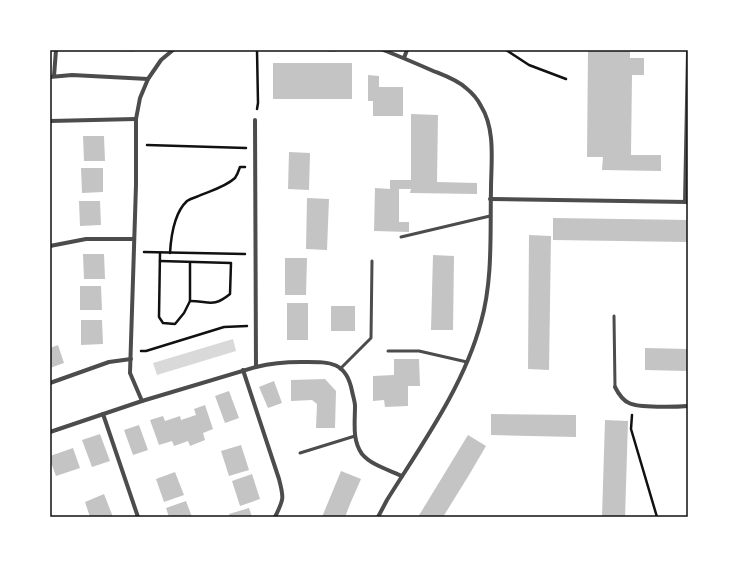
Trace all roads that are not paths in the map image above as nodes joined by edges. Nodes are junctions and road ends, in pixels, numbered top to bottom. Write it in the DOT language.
graph roads {
  1 [pos="56,50"];
  2 [pos="173,50"];
  3 [pos="383,50"];
  4 [pos="407,50"];
  5 [pos="688,52"];
  6 [pos="404,58"];
  7 [pos="52,77"];
  8 [pos="148,79"];
  9 [pos="136,119"];
  10 [pos="255,120"];
  11 [pos="50,121"];
  12 [pos="490,200"];
  13 [pos="687,202"];
  14 [pos="490,216"];
  15 [pos="401,237"];
  16 [pos="134,239"];
  17 [pos="50,246"];
  18 [pos="372,261"];
  19 [pos="614,316"];
  20 [pos="388,351"];
  21 [pos="131,359"];
  22 [pos="467,362"];
  23 [pos="256,366"];
  24 [pos="340,369"];
  25 [pos="243,370"];
  26 [pos="50,383"];
  27 [pos="615,387"];
  28 [pos="142,401"];
  29 [pos="688,406"];
  30 [pos="103,414"];
  31 [pos="50,432"];
  32 [pos="355,436"];
  33 [pos="300,452"];
  34 [pos="402,476"];
  35 [pos="138,517"];
  36 [pos="275,517"];
  37 [pos="378,517"];
  1 -- 7 [label="street"];
  2 -- 8 [label="street"];
  3 -- 6 [label="street"];
  4 -- 6 [label="street"];
  5 -- 13 [label="street"];
  6 -- 12 [label="street"];
  7 -- 8 [label="street"];
  8 -- 9 [label="street"];
  9 -- 11 [label="street"];
  9 -- 16 [label="street"];
  10 -- 23 [label="street"];
  12 -- 13 [label="street"];
  12 -- 14 [label="street"];
  14 -- 15 [label="lane"];
  14 -- 22 [label="street"];
  16 -- 17 [label="street"];
  16 -- 21 [label="street"];
  18 -- 24 [label="lane"];
  19 -- 27 [label="lane"];
  20 -- 22 [label="lane"];
  21 -- 26 [label="street"];
  21 -- 28 [label="street"];
  22 -- 34 [label="street"];
  23 -- 24 [label="street"];
  23 -- 25 [label="street"];
  24 -- 32 [label="street"];
  25 -- 28 [label="street"];
  25 -- 36 [label="street"];
  27 -- 29 [label="street"];
  28 -- 30 [label="street"];
  30 -- 31 [label="street"];
  30 -- 35 [label="street"];
  32 -- 33 [label="lane"];
  32 -- 34 [label="street"];
  34 -- 37 [label="street"];
}
